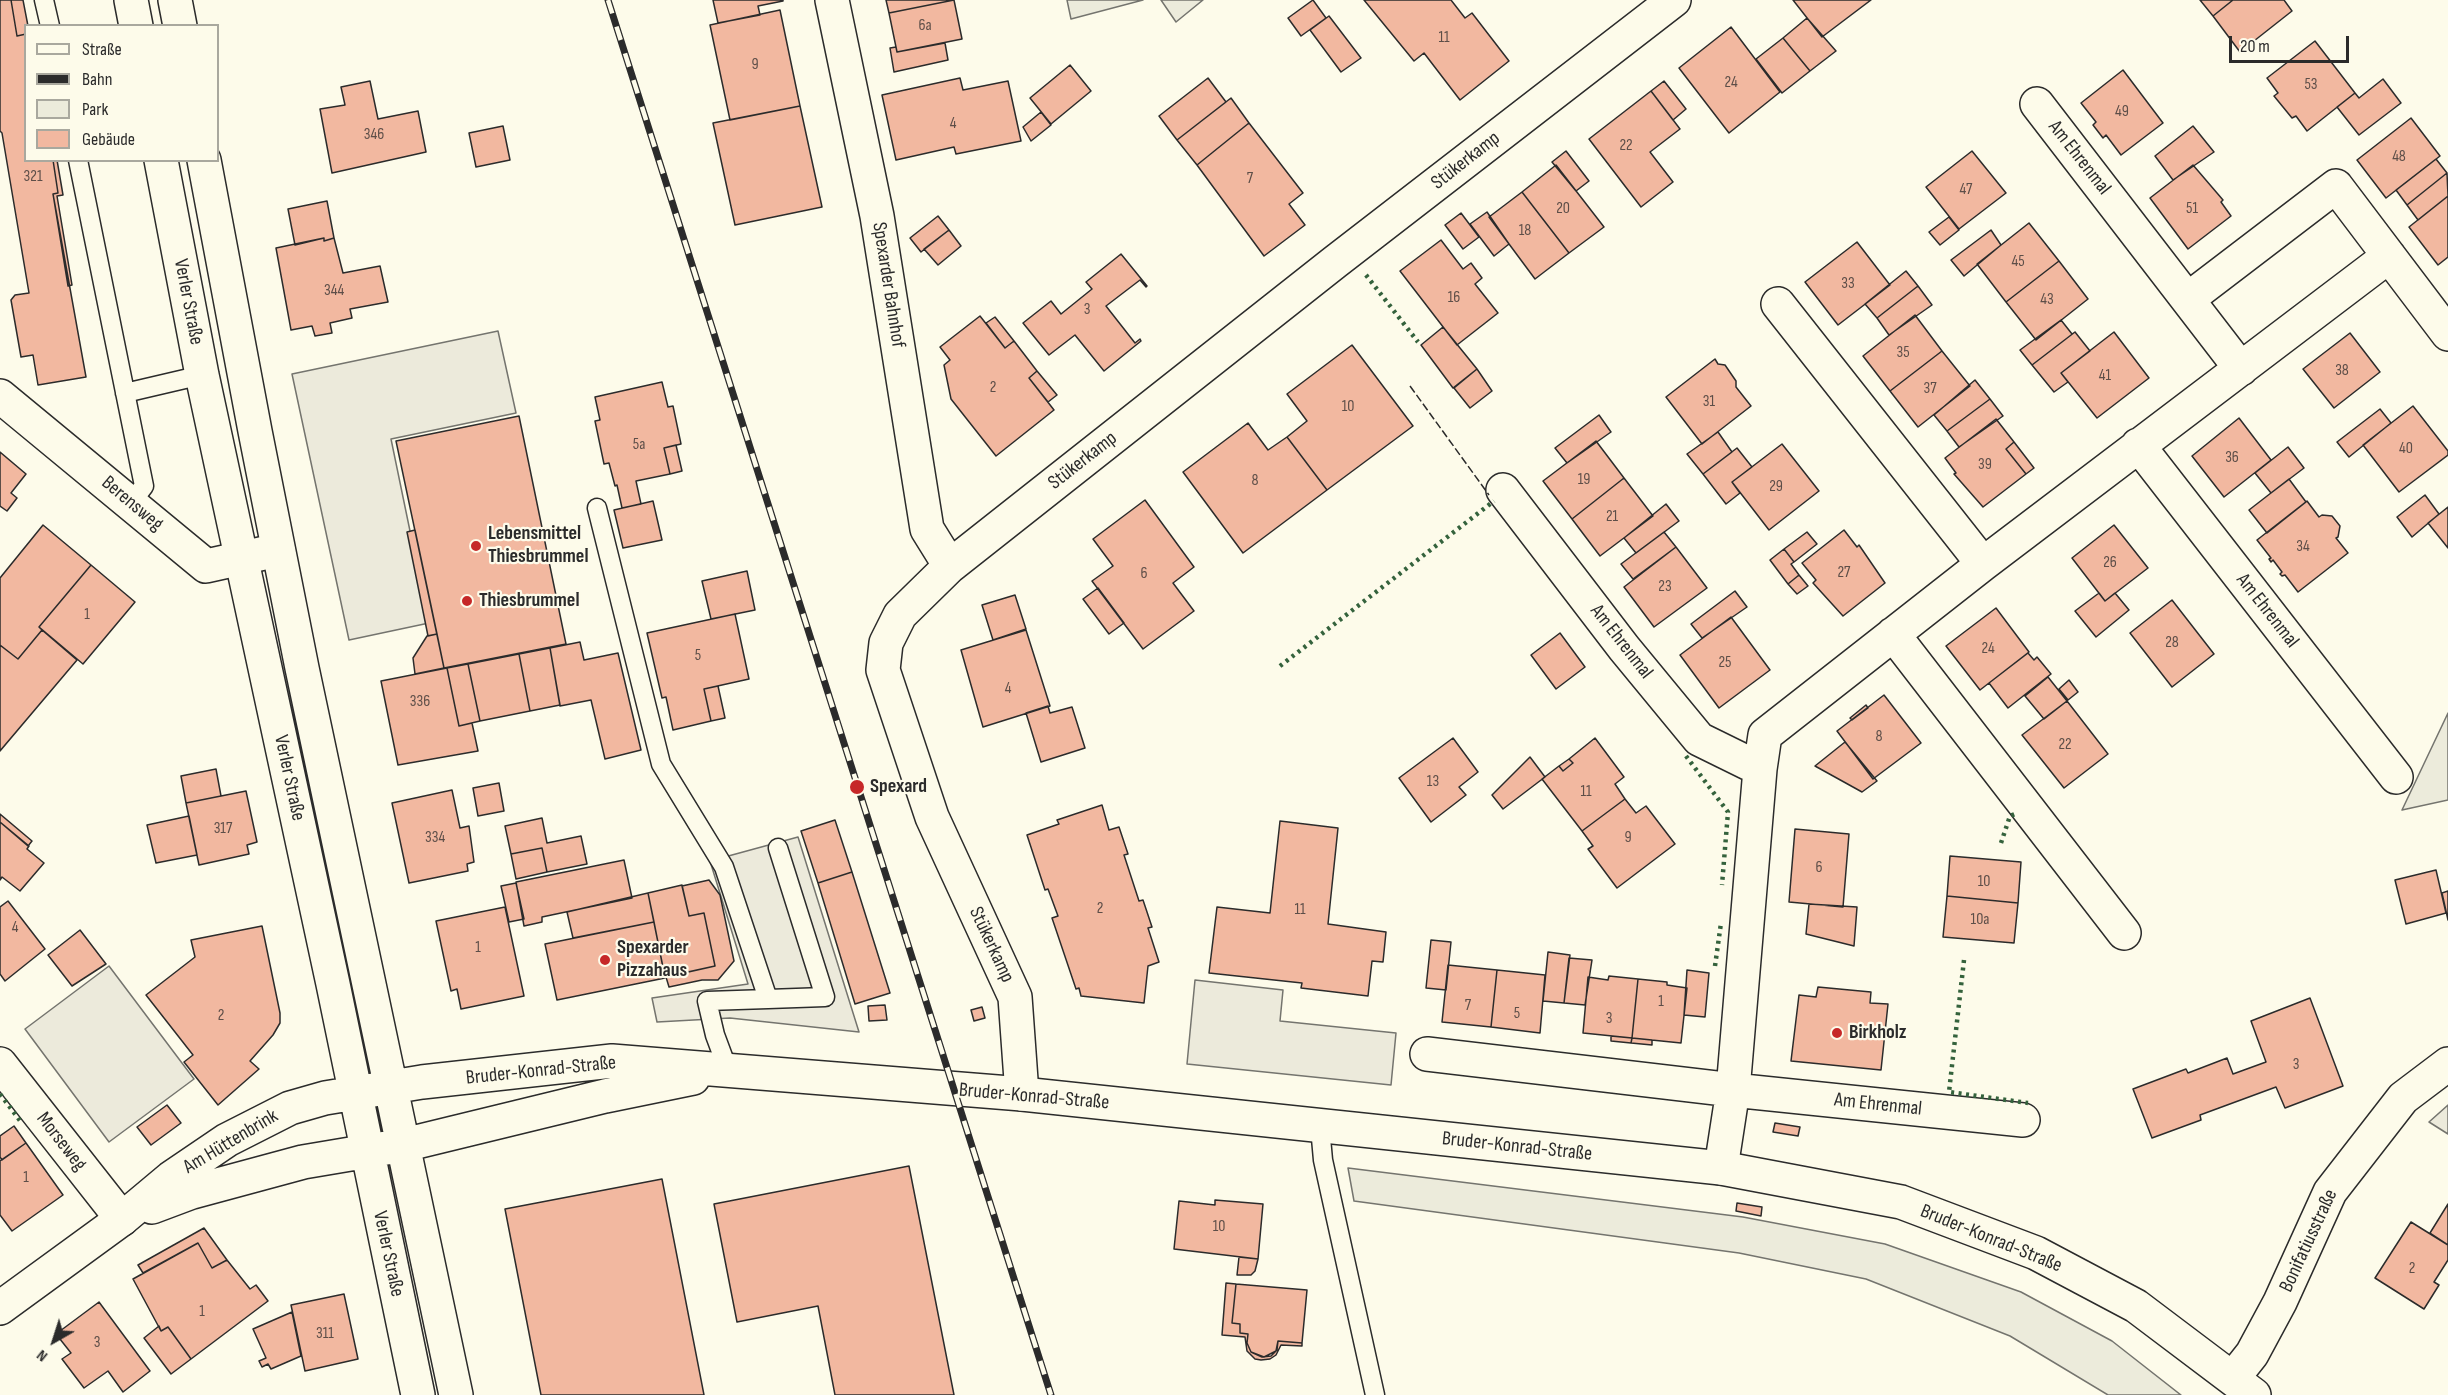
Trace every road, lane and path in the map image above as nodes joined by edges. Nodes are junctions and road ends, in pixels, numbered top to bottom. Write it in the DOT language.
graph roads {
  1 [pos="44,0"];
  2 [pos="131,0"];
  3 [pos="176,0"];
  4 [pos="832,0"];
  5 [pos="1674,0"];
  6 [pos="50,24"];
  7 [pos="136,24"];
  8 [pos="180,24"];
  9 [pos="2037,104"];
  10 [pos="78,162"];
  11 [pos="161,162"];
  12 [pos="204,162"];
  13 [pos="2389,256"];
  14 [pos="2188,299"];
  15 [pos="1778,304"];
  16 [pos="2448,334"];
  17 [pos="2241,369"];
  18 [pos="202,375"];
  19 [pos="125,393"];
  20 [pos="0,396"];
  21 [pos="2138,446"];
  22 [pos="1503,490"];
  23 [pos="131,503"];
  24 [pos="597,508"];
  25 [pos="278,550"];
  26 [pos="242,558"];
  27 [pos="1983,564"];
  28 [pos="950,566"];
  29 [pos="1893,634"];
  30 [pos="1760,769"];
  31 [pos="2396,777"];
  32 [pos="778,848"];
  33 [pos="2124,933"];
  34 [pos="768,999"];
  35 [pos="1427,1054"];
  36 [pos="0,1064"];
  37 [pos="2448,1064"];
  38 [pos="728,1070"];
  39 [pos="392,1087"];
  40 [pos="1733,1090"];
  41 [pos="354,1094"];
  42 [pos="1022,1094"];
  43 [pos="2023,1120"];
  44 [pos="1320,1127"];
  45 [pos="404,1145"];
  46 [pos="366,1152"];
  47 [pos="1720,1168"];
  48 [pos="122,1219"];
  49 [pos="0,1308"];
  50 [pos="2243,1386"];
  51 [pos="418,1395"];
  52 [pos="456,1395"];
  53 [pos="1375,1395"];
  1 -- 6 [label="lane"];
  2 -- 7 [label="street"];
  3 -- 8 [label="street"];
  4 -- 28 [label="street, Spexarder Bahnhof"];
  5 -- 28 [label="street, Stükerkamp"];
  9 -- 14 [label="street, Am Ehrenmal"];
  10 -- 19 [label="lane"];
  11 -- 18 [label="street, Verler Straße"];
  12 -- 25 [label="street, Verler Straße"];
  13 -- 14 [label="street"];
  13 -- 16 [label="street"];
  13 -- 17 [label="street"];
  14 -- 17 [label="street, Am Ehrenmal"];
  15 -- 27 [label="street"];
  17 -- 21 [label="street"];
  18 -- 19 [label="lane"];
  18 -- 26 [label="street, Verler Straße"];
  19 -- 23 [label="lane"];
  20 -- 23 [label="street, Berensweg"];
  21 -- 27 [label="street"];
  21 -- 31 [label="street, Am Ehrenmal"];
  22 -- 30 [label="street, Am Ehrenmal"];
  23 -- 26 [label="street, Berensweg"];
  24 -- 34 [label="lane"];
  25 -- 26 [label="street, Berensweg"];
  25 -- 39 [label="street, Verler Straße"];
  26 -- 41 [label="street, Verler Straße"];
  27 -- 29 [label="street"];
  28 -- 42 [label="street, Stükerkamp"];
  29 -- 30 [label="street"];
  29 -- 33 [label="street"];
  30 -- 40 [label="street"];
  32 -- 34 [label="lane"];
  34 -- 38 [label="lane"];
  35 -- 40 [label="street, Am Ehrenmal"];
  36 -- 48 [label="street, Morseweg"];
  37 -- 50 [label="street, Bonifatiusstraße"];
  38 -- 39 [label="street, Bruder-Konrad-Straße"];
  38 -- 42 [label="street, Bruder-Konrad-Straße"];
  38 -- 45 [label="street, Bruder-Konrad-Straße"];
  39 -- 41 [label="street, Bruder-Konrad-Straße"];
  39 -- 45 [label="street, Verler Straße"];
  40 -- 43 [label="street, Am Ehrenmal"];
  40 -- 47 [label="street"];
  41 -- 46 [label="street, Verler Straße"];
  41 -- 48 [label="street, Am Hüttenbrink"];
  42 -- 44 [label="street, Bruder-Konrad-Straße"];
  44 -- 47 [label="street, Bruder-Konrad-Straße"];
  44 -- 53 [label="lane"];
  45 -- 46 [label="street, Bruder-Konrad-Straße"];
  45 -- 52 [label="street, Verler Straße"];
  46 -- 48 [label="street, Am Hüttenbrink"];
  46 -- 51 [label="street, Verler Straße"];
  47 -- 50 [label="street, Bruder-Konrad-Straße"];
  48 -- 49 [label="street, Am Hüttenbrink"];
}
